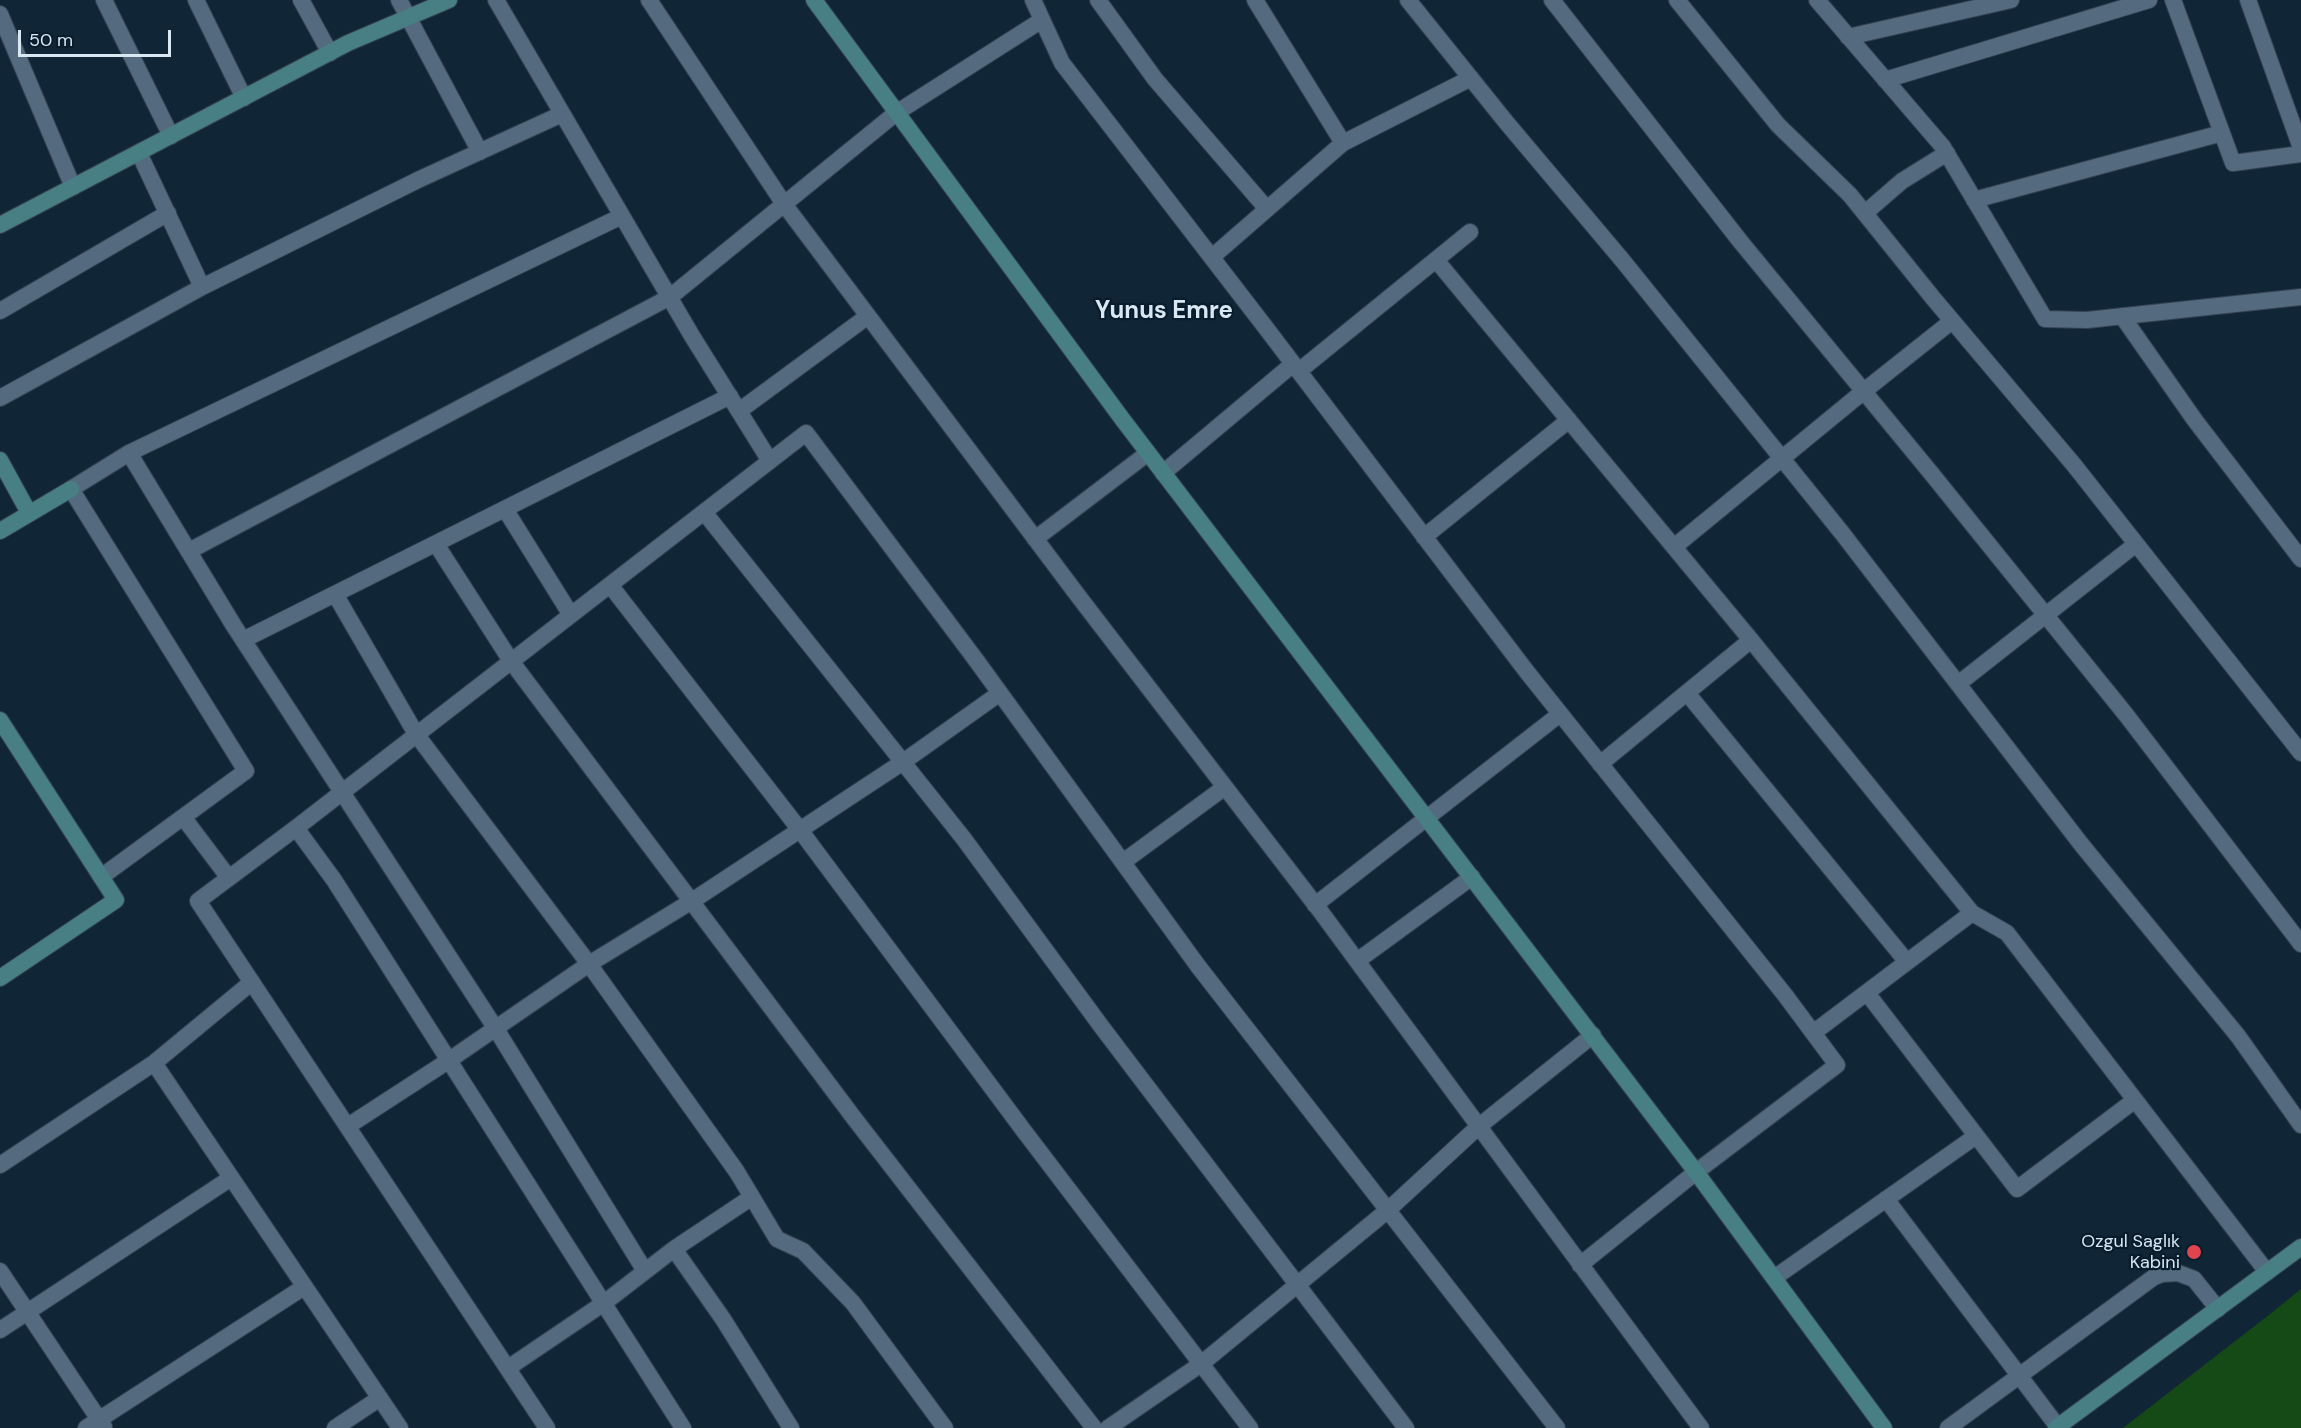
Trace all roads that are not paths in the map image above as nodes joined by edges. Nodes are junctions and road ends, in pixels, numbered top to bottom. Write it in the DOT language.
graph roads {
  1 [pos="104,0"];
  2 [pos="196,0"];
  3 [pos="301,0"];
  4 [pos="399,0"];
  5 [pos="449,0"];
  6 [pos="496,0"];
  7 [pos="649,0"];
  8 [pos="814,0"];
  9 [pos="1033,0"];
  10 [pos="1098,0"];
  11 [pos="1255,0"];
  12 [pos="1408,0"];
  13 [pos="1552,0"];
  14 [pos="1677,0"];
  15 [pos="1817,0"];
  16 [pos="2011,0"];
  17 [pos="2149,0"];
  18 [pos="2173,0"];
  19 [pos="2248,0"];
  20 [pos="0,14"];
  21 [pos="409,17"];
  22 [pos="1042,20"];
  23 [pos="1848,37"];
  24 [pos="330,53"];
  25 [pos="1471,78"];
  26 [pos="1885,80"];
  27 [pos="244,98"];
  28 [pos="896,113"];
  29 [pos="562,114"];
  30 [pos="2222,133"];
  31 [pos="171,136"];
  32 [pos="1343,143"];
  33 [pos="2301,148"];
  34 [pos="480,152"];
  35 [pos="139,153"];
  36 [pos="1947,153"];
  37 [pos="2301,154"];
  38 [pos="73,187"];
  39 [pos="1974,200"];
  40 [pos="784,204"];
  41 [pos="1267,209"];
  42 [pos="168,213"];
  43 [pos="1865,213"];
  44 [pos="622,216"];
  45 [pos="0,225"];
  46 [pos="1470,232"];
  47 [pos="1212,258"];
  48 [pos="1436,260"];
  49 [pos="202,286"];
  50 [pos="670,297"];
  51 [pos="2300,298"];
  52 [pos="0,310"];
  53 [pos="868,316"];
  54 [pos="2122,316"];
  55 [pos="1952,321"];
  56 [pos="1296,367"];
  57 [pos="1864,391"];
  58 [pos="730,396"];
  59 [pos="0,398"];
  60 [pos="739,411"];
  61 [pos="1569,420"];
  62 [pos="129,453"];
  63 [pos="1148,453"];
  64 [pos="0,459"];
  65 [pos="1782,459"];
  66 [pos="770,461"];
  67 [pos="1163,473"];
  68 [pos="71,489"];
  69 [pos="505,509"];
  70 [pos="704,512"];
  71 [pos="29,513"];
  72 [pos="0,531"];
  73 [pos="1424,537"];
  74 [pos="1035,539"];
  75 [pos="436,544"];
  76 [pos="2136,544"];
  77 [pos="1674,548"];
  78 [pos="189,551"];
  79 [pos="2301,559"];
  80 [pos="610,585"];
  81 [pos="335,594"];
  82 [pos="2045,614"];
  83 [pos="571,615"];
  84 [pos="243,640"];
  85 [pos="1751,640"];
  86 [pos="511,661"];
  87 [pos="1958,684"];
  88 [pos="1000,693"];
  89 [pos="1687,693"];
  90 [pos="1560,714"];
  91 [pos="0,720"];
  92 [pos="416,734"];
  93 [pos="2301,753"];
  94 [pos="903,762"];
  95 [pos="1600,764"];
  96 [pos="1225,787"];
  97 [pos="343,792"];
  98 [pos="183,817"];
  99 [pos="1427,818"];
  100 [pos="296,828"];
  101 [pos="800,830"];
  102 [pos="1123,862"];
  103 [pos="101,878"];
  104 [pos="229,878"];
  105 [pos="1472,878"];
  106 [pos="692,901"];
  107 [pos="1315,905"];
  108 [pos="1972,913"];
  109 [pos="2301,944"];
  110 [pos="1357,962"];
  111 [pos="1907,962"];
  112 [pos="589,964"];
  113 [pos="0,978"];
  114 [pos="252,982"];
  115 [pos="1867,993"];
  116 [pos="496,1029"];
  117 [pos="1813,1033"];
  118 [pos="1593,1035"];
  119 [pos="448,1061"];
  120 [pos="154,1063"];
  121 [pos="2135,1100"];
  122 [pos="2301,1125"];
  123 [pos="348,1126"];
  124 [pos="1479,1127"];
  125 [pos="1976,1136"];
  126 [pos="0,1165"];
  127 [pos="1696,1172"];
  128 [pos="231,1178"];
  129 [pos="752,1197"];
  130 [pos="1886,1199"];
  131 [pos="1388,1210"];
  132 [pos="2301,1247"];
  133 [pos="674,1249"];
  134 [pos="1580,1265"];
  135 [pos="0,1271"];
  136 [pos="645,1271"];
  137 [pos="2267,1272"];
  138 [pos="1774,1278"];
  139 [pos="1298,1285"];
  140 [pos="304,1287"];
  141 [pos="604,1303"];
  142 [pos="2218,1309"];
  143 [pos="27,1313"];
  144 [pos="0,1330"];
  145 [pos="1201,1364"];
  146 [pos="508,1368"];
  147 [pos="2019,1376"];
  148 [pos="380,1398"];
  149 [pos="96,1425"];
  150 [pos="335,1428"];
  151 [pos="400,1428"];
  152 [pos="547,1428"];
  153 [pos="683,1428"];
  154 [pos="791,1428"];
  155 [pos="945,1428"];
  156 [pos="1094,1428"];
  157 [pos="1108,1428"];
  158 [pos="1250,1428"];
  159 [pos="1406,1428"];
  160 [pos="1557,1428"];
  161 [pos="1701,1428"];
  162 [pos="1884,1428"];
  163 [pos="1948,1428"];
  164 [pos="2057,1428"];
  1 -- 31 [label="street"];
  2 -- 27 [label="street"];
  3 -- 24 [label="street"];
  4 -- 21 [label="street"];
  5 -- 21 [label="main road"];
  6 -- 29 [label="street"];
  7 -- 40 [label="street"];
  8 -- 28 [label="main road"];
  9 -- 22 [label="street"];
  10 -- 41 [label="street"];
  11 -- 32 [label="street"];
  12 -- 25 [label="street"];
  13 -- 57 [label="street"];
  14 -- 43 [label="street"];
  15 -- 23 [label="street"];
  16 -- 23 [label="street"];
  17 -- 26 [label="street"];
  18 -- 30 [label="street"];
  19 -- 33 [label="street"];
  20 -- 38 [label="street"];
  21 -- 24 [label="main road"];
  21 -- 34 [label="street"];
  22 -- 28 [label="street"];
  22 -- 47 [label="street"];
  23 -- 26 [label="street"];
  24 -- 27 [label="main road"];
  25 -- 32 [label="street"];
  25 -- 65 [label="street"];
  26 -- 36 [label="street"];
  27 -- 31 [label="main road"];
  28 -- 40 [label="street"];
  28 -- 63 [label="main road"];
  29 -- 34 [label="street"];
  29 -- 44 [label="street"];
  30 -- 37 [label="street"];
  30 -- 39 [label="street"];
  31 -- 35 [label="main road"];
  32 -- 41 [label="street"];
  34 -- 49 [label="street"];
  35 -- 38 [label="main road"];
  35 -- 42 [label="street"];
  36 -- 39 [label="street"];
  36 -- 43 [label="street"];
  38 -- 45 [label="main road"];
  39 -- 54 [label="street"];
  40 -- 50 [label="street"];
  40 -- 53 [label="street"];
  41 -- 47 [label="street"];
  42 -- 49 [label="street"];
  42 -- 52 [label="street"];
  43 -- 55 [label="street"];
  44 -- 50 [label="street"];
  44 -- 62 [label="street"];
  46 -- 48 [label="street"];
  47 -- 56 [label="street"];
  48 -- 56 [label="street"];
  48 -- 61 [label="street"];
  49 -- 59 [label="street"];
  50 -- 58 [label="street"];
  50 -- 78 [label="street"];
  51 -- 54 [label="street"];
  53 -- 60 [label="street"];
  53 -- 74 [label="street"];
  54 -- 79 [label="street"];
  55 -- 57 [label="street"];
  55 -- 76 [label="street"];
  56 -- 67 [label="street"];
  56 -- 73 [label="street"];
  57 -- 65 [label="street"];
  57 -- 82 [label="street"];
  58 -- 60 [label="street"];
  58 -- 69 [label="street"];
  60 -- 66 [label="street"];
  61 -- 73 [label="street"];
  61 -- 77 [label="street"];
  62 -- 68 [label="street"];
  62 -- 78 [label="street"];
  63 -- 67 [label="main road"];
  63 -- 74 [label="street"];
  64 -- 71 [label="main road"];
  65 -- 77 [label="street"];
  65 -- 87 [label="street"];
  66 -- 70 [label="street"];
  66 -- 88 [label="street"];
  67 -- 99 [label="main road"];
  68 -- 71 [label="main road"];
  68 -- 98 [label="street"];
  69 -- 75 [label="street"];
  69 -- 83 [label="street"];
  70 -- 80 [label="street"];
  70 -- 94 [label="street"];
  71 -- 72 [label="main road"];
  73 -- 90 [label="street"];
  74 -- 96 [label="street"];
  75 -- 81 [label="street"];
  75 -- 86 [label="street"];
  76 -- 82 [label="street"];
  76 -- 93 [label="street"];
  77 -- 85 [label="street"];
  78 -- 84 [label="street"];
  80 -- 83 [label="street"];
  80 -- 101 [label="street"];
  81 -- 84 [label="street"];
  81 -- 92 [label="street"];
  82 -- 87 [label="street"];
  82 -- 109 [label="street"];
  83 -- 86 [label="street"];
  84 -- 97 [label="street"];
  85 -- 89 [label="street"];
  85 -- 108 [label="street"];
  86 -- 92 [label="street"];
  86 -- 106 [label="street"];
  87 -- 122 [label="street"];
  88 -- 94 [label="street"];
  88 -- 102 [label="street"];
  89 -- 95 [label="street"];
  89 -- 111 [label="street"];
  90 -- 95 [label="street"];
  90 -- 99 [label="street"];
  91 -- 103 [label="main road"];
  92 -- 97 [label="street"];
  92 -- 112 [label="street"];
  94 -- 101 [label="street"];
  94 -- 139 [label="street"];
  95 -- 117 [label="street"];
  96 -- 102 [label="street"];
  96 -- 107 [label="street"];
  97 -- 100 [label="street"];
  97 -- 116 [label="street"];
  98 -- 103 [label="street"];
  98 -- 104 [label="street"];
  99 -- 105 [label="main road"];
  99 -- 107 [label="street"];
  100 -- 104 [label="street"];
  100 -- 119 [label="street"];
  101 -- 106 [label="street"];
  101 -- 145 [label="street"];
  102 -- 131 [label="street"];
  103 -- 113 [label="main road"];
  104 -- 114 [label="street"];
  105 -- 110 [label="street"];
  105 -- 118 [label="main road"];
  106 -- 112 [label="street"];
  106 -- 156 [label="street"];
  107 -- 110 [label="street"];
  108 -- 111 [label="street"];
  108 -- 121 [label="street"];
  110 -- 124 [label="street"];
  111 -- 115 [label="street"];
  112 -- 116 [label="street"];
  112 -- 129 [label="street"];
  114 -- 120 [label="street"];
  114 -- 123 [label="street"];
  115 -- 117 [label="street"];
  115 -- 125 [label="street"];
  116 -- 119 [label="street"];
  116 -- 136 [label="street"];
  117 -- 127 [label="street"];
  118 -- 124 [label="street"];
  118 -- 127 [label="main road"];
  119 -- 123 [label="street"];
  119 -- 141 [label="street"];
  120 -- 126 [label="street"];
  120 -- 128 [label="street"];
  121 -- 125 [label="street"];
  121 -- 137 [label="street"];
  123 -- 146 [label="street"];
  124 -- 131 [label="street"];
  124 -- 134 [label="street"];
  125 -- 130 [label="street"];
  127 -- 134 [label="street"];
  127 -- 138 [label="main road"];
  128 -- 140 [label="street"];
  128 -- 143 [label="street"];
  129 -- 133 [label="street"];
  129 -- 155 [label="street"];
  130 -- 138 [label="street"];
  130 -- 147 [label="street"];
  131 -- 139 [label="street"];
  131 -- 160 [label="street"];
  132 -- 137 [label="main road"];
  133 -- 136 [label="street"];
  133 -- 154 [label="street"];
  134 -- 161 [label="street"];
  135 -- 143 [label="street"];
  136 -- 141 [label="street"];
  137 -- 142 [label="main road"];
  138 -- 162 [label="main road"];
  139 -- 145 [label="street"];
  139 -- 159 [label="street"];
  140 -- 148 [label="street"];
  140 -- 149 [label="street"];
  141 -- 146 [label="street"];
  141 -- 153 [label="street"];
  142 -- 147 [label="street"];
  142 -- 164 [label="main road"];
  143 -- 144 [label="street"];
  143 -- 149 [label="street"];
  145 -- 157 [label="street"];
  145 -- 158 [label="street"];
  146 -- 152 [label="street"];
  147 -- 163 [label="street"];
  147 -- 164 [label="street"];
  148 -- 150 [label="street"];
  148 -- 151 [label="street"];
}
